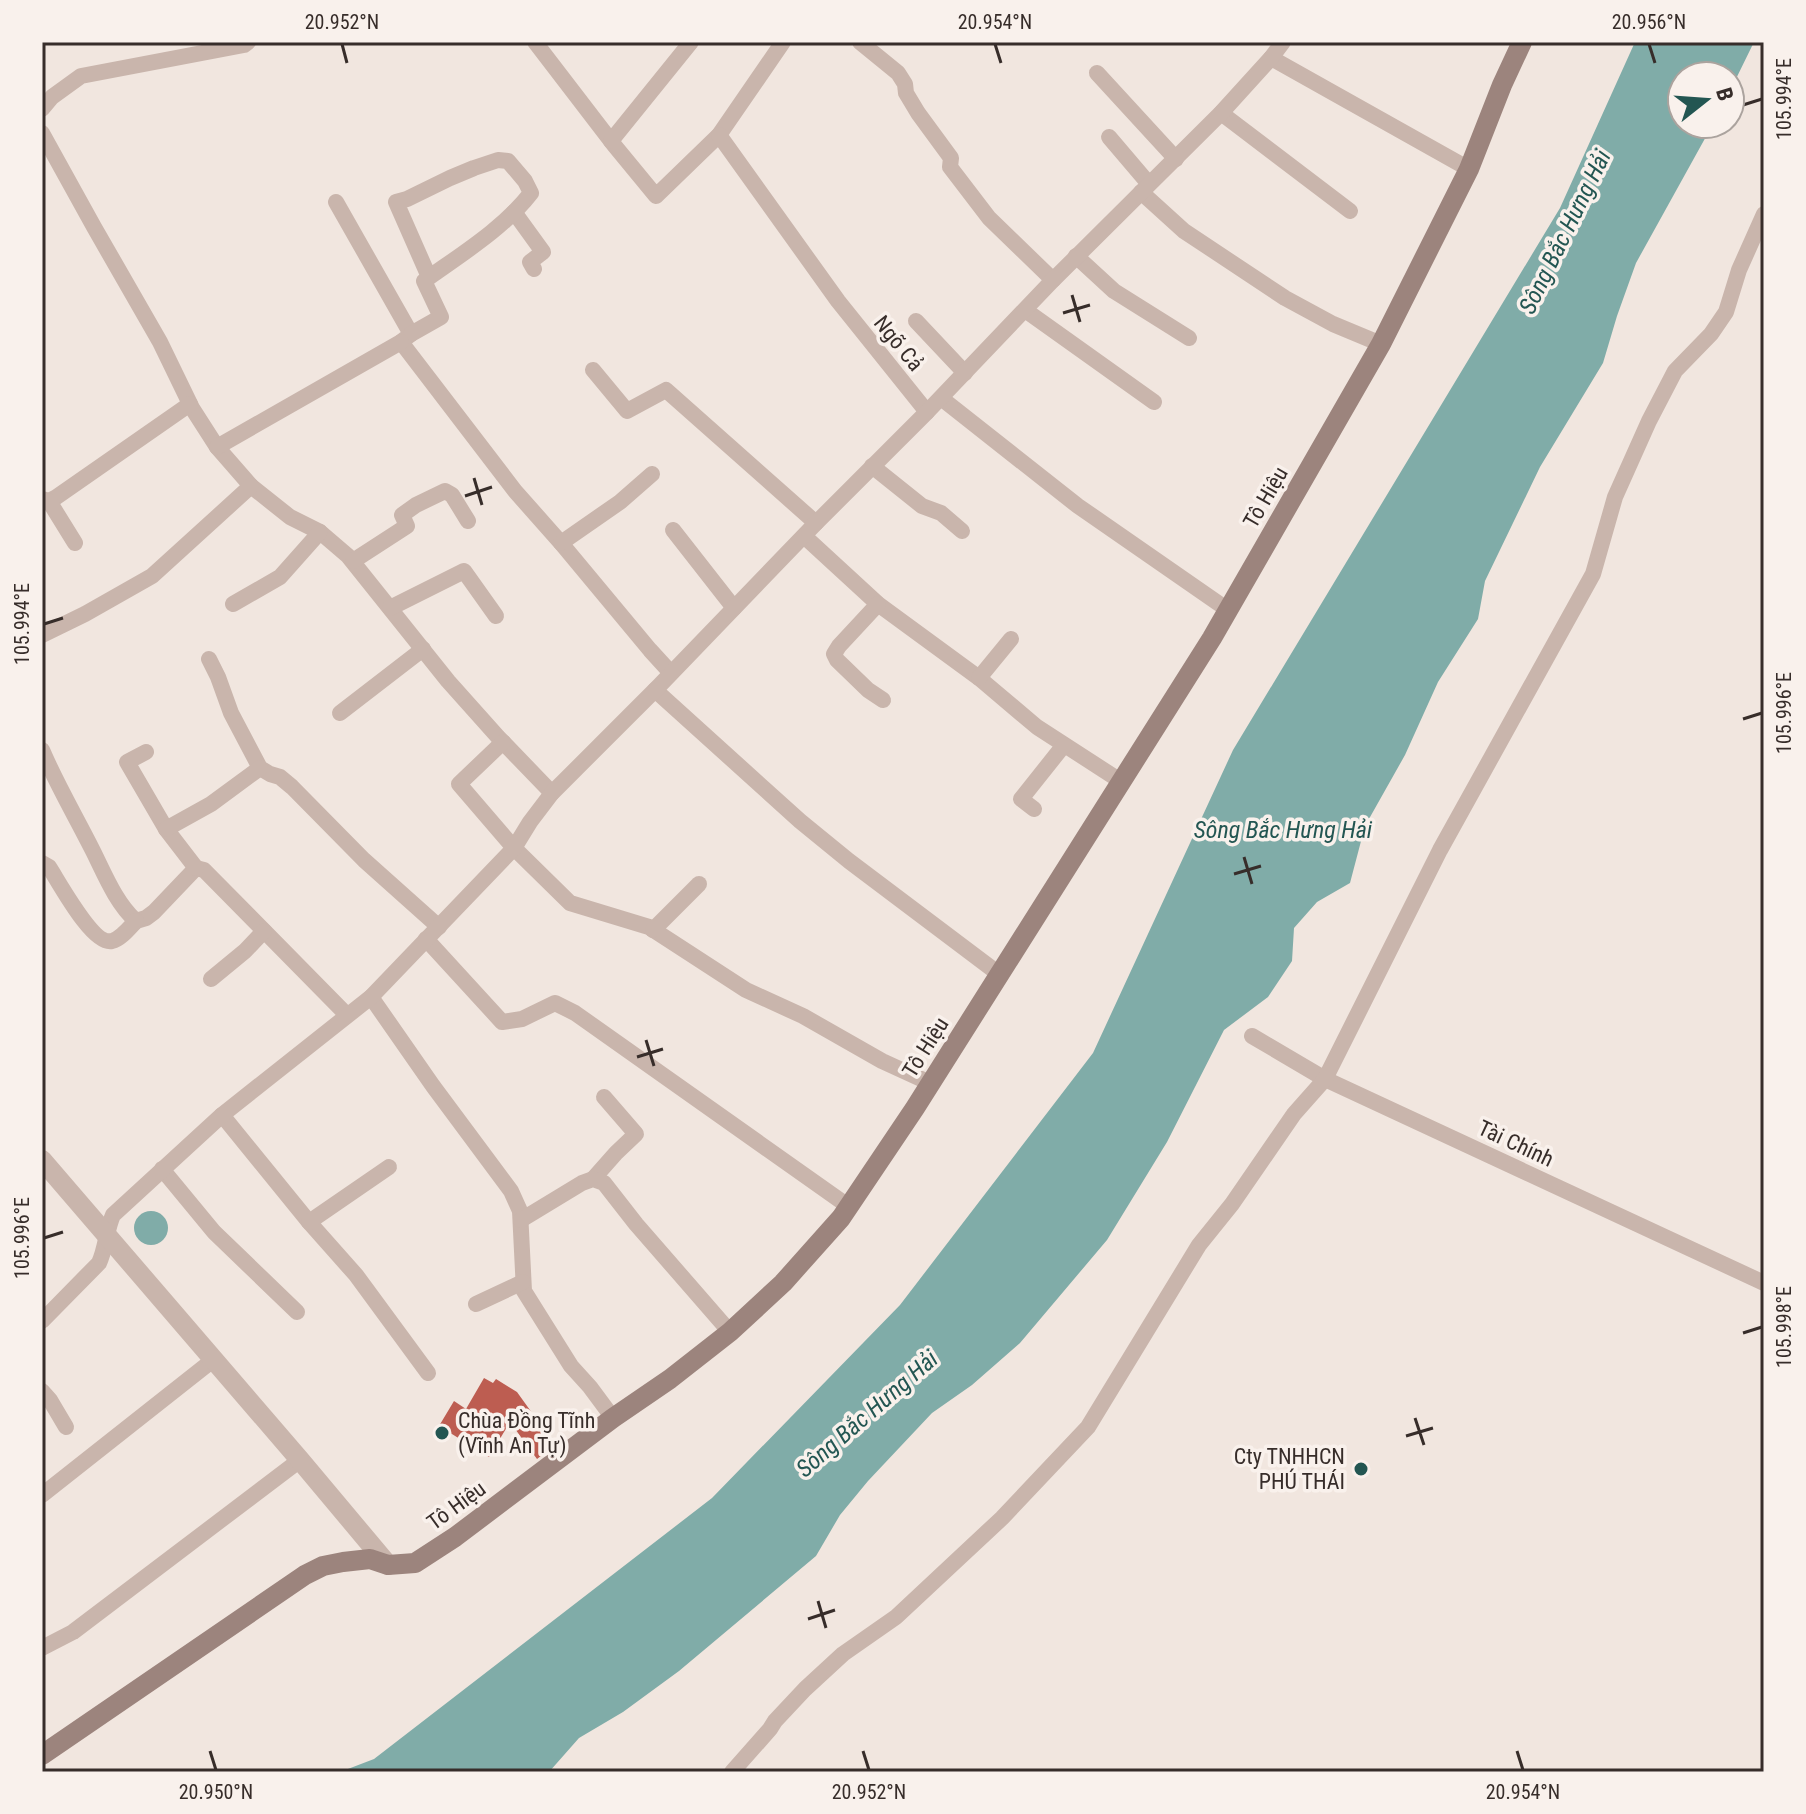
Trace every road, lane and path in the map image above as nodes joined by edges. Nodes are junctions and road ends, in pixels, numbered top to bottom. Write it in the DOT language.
graph roads {
  1 [pos="248,42"];
  2 [pos="535,42"];
  3 [pos="691,42"];
  4 [pos="783,42"];
  5 [pos="861,42"];
  6 [pos="1283,42"];
  7 [pos="1522,42"];
  8 [pos="1271,58"];
  9 [pos="1097,73"];
  10 [pos="42,109"];
  11 [pos="1221,113"];
  12 [pos="42,133"];
  13 [pos="719,135"];
  14 [pos="1109,137"];
  15 [pos="611,141"];
  16 [pos="1176,159"];
  17 [pos="1469,169"];
  18 [pos="1145,188"];
  19 [pos="336,202"];
  20 [pos="1350,211"];
  21 [pos="514,212"];
  22 [pos="1764,214"];
  23 [pos="1076,256"];
  24 [pos="534,269"];
  25 [pos="429,277"];
  26 [pos="1053,280"];
  27 [pos="1025,310"];
  28 [pos="916,321"];
  29 [pos="406,338"];
  30 [pos="1189,338"];
  31 [pos="1381,344"];
  32 [pos="593,370"];
  33 [pos="965,373"];
  34 [pos="941,398"];
  35 [pos="1154,402"];
  36 [pos="190,404"];
  37 [pos="927,412"];
  38 [pos="217,447"];
  39 [pos="872,466"];
  40 [pos="652,474"];
  41 [pos="251,486"];
  42 [pos="46,500"];
  43 [pos="468,521"];
  44 [pos="816,523"];
  45 [pos="673,530"];
  46 [pos="962,531"];
  47 [pos="320,532"];
  48 [pos="804,536"];
  49 [pos="75,543"];
  50 [pos="561,543"];
  51 [pos="353,561"];
  52 [pos="233,604"];
  53 [pos="878,604"];
  54 [pos="390,608"];
  55 [pos="734,608"];
  56 [pos="1228,610"];
  57 [pos="496,616"];
  58 [pos="42,635"];
  59 [pos="1011,639"];
  60 [pos="423,649"];
  61 [pos="209,659"];
  62 [pos="671,673"];
  63 [pos="979,678"];
  64 [pos="655,690"];
  65 [pos="883,700"];
  66 [pos="340,713"];
  67 [pos="503,742"];
  68 [pos="1064,745"];
  69 [pos="42,750"];
  70 [pos="146,752"];
  71 [pos="260,768"];
  72 [pos="1122,782"];
  73 [pos="552,793"];
  74 [pos="1034,809"];
  75 [pos="166,829"];
  76 [pos="514,848"];
  77 [pos="42,863"];
  78 [pos="196,868"];
  79 [pos="699,884"];
  80 [pos="136,921"];
  81 [pos="439,927"];
  82 [pos="653,930"];
  83 [pos="264,931"];
  84 [pos="426,939"];
  85 [pos="999,974"];
  86 [pos="211,979"];
  87 [pos="371,997"];
  88 [pos="347,1015"];
  89 [pos="1252,1036"];
  90 [pos="1325,1079"];
  91 [pos="930,1083"];
  92 [pos="604,1097"];
  93 [pos="222,1115"];
  94 [pos="42,1160"];
  95 [pos="389,1167"];
  96 [pos="162,1169"];
  97 [pos="593,1179"];
  98 [pos="848,1206"];
  99 [pos="521,1220"];
  100 [pos="309,1222"];
  101 [pos="107,1235"];
  102 [pos="523,1282"];
  103 [pos="1764,1283"];
  104 [pos="476,1304"];
  105 [pos="297,1312"];
  106 [pos="42,1321"];
  107 [pos="730,1332"];
  108 [pos="213,1360"];
  109 [pos="428,1373"];
  110 [pos="42,1391"];
  111 [pos="613,1418"];
  112 [pos="66,1427"];
  113 [pos="300,1460"];
  114 [pos="42,1495"];
  115 [pos="388,1565"];
  116 [pos="42,1648"];
  117 [pos="42,1755"];
  118 [pos="732,1772"];
  1 -- 10 [label="street"];
  2 -- 15 [label="street"];
  3 -- 15 [label="street"];
  4 -- 13 [label="street"];
  5 -- 26 [label="street"];
  6 -- 8 [label="street"];
  7 -- 17 [label="main road, Tô Hiệu"];
  8 -- 11 [label="street"];
  8 -- 17 [label="street"];
  9 -- 16 [label="street"];
  11 -- 16 [label="street"];
  11 -- 20 [label="street"];
  12 -- 36 [label="street"];
  13 -- 15 [label="street"];
  13 -- 37 [label="street, Ngõ Cả"];
  14 -- 18 [label="street"];
  16 -- 18 [label="street"];
  17 -- 31 [label="main road, Tô Hiệu"];
  18 -- 23 [label="street"];
  18 -- 31 [label="street"];
  19 -- 29 [label="street"];
  21 -- 24 [label="street"];
  21 -- 25 [label="street"];
  21 -- 25 [label="street"];
  22 -- 90 [label="street"];
  23 -- 26 [label="street"];
  23 -- 30 [label="street"];
  25 -- 29 [label="street"];
  26 -- 27 [label="street"];
  27 -- 33 [label="street"];
  27 -- 35 [label="street"];
  28 -- 33 [label="street"];
  29 -- 38 [label="street"];
  29 -- 50 [label="street"];
  31 -- 56 [label="main road, Tô Hiệu"];
  32 -- 44 [label="street"];
  33 -- 34 [label="street"];
  34 -- 37 [label="street"];
  34 -- 56 [label="street"];
  36 -- 38 [label="street"];
  36 -- 42 [label="street"];
  37 -- 39 [label="street"];
  38 -- 41 [label="street"];
  39 -- 44 [label="street"];
  39 -- 46 [label="street"];
  40 -- 50 [label="street"];
  41 -- 47 [label="street"];
  41 -- 58 [label="street"];
  42 -- 49 [label="street"];
  43 -- 51 [label="street"];
  44 -- 48 [label="street"];
  45 -- 55 [label="street"];
  47 -- 51 [label="street"];
  47 -- 52 [label="street"];
  48 -- 53 [label="street"];
  48 -- 55 [label="street"];
  50 -- 62 [label="street"];
  51 -- 54 [label="street"];
  53 -- 63 [label="street"];
  53 -- 65 [label="street"];
  54 -- 57 [label="street"];
  54 -- 60 [label="street"];
  55 -- 62 [label="street"];
  56 -- 72 [label="main road, Tô Hiệu"];
  59 -- 63 [label="street"];
  60 -- 66 [label="street"];
  60 -- 67 [label="street"];
  61 -- 71 [label="street"];
  62 -- 64 [label="street"];
  63 -- 68 [label="street"];
  64 -- 73 [label="street"];
  64 -- 85 [label="street"];
  67 -- 73 [label="street"];
  67 -- 76 [label="street"];
  68 -- 72 [label="street"];
  68 -- 74 [label="street"];
  69 -- 80 [label="street"];
  70 -- 75 [label="street"];
  71 -- 75 [label="street"];
  71 -- 81 [label="street"];
  72 -- 85 [label="main road, Tô Hiệu"];
  73 -- 76 [label="street"];
  75 -- 78 [label="street"];
  76 -- 81 [label="street"];
  76 -- 82 [label="street"];
  77 -- 80 [label="street"];
  78 -- 80 [label="street"];
  78 -- 83 [label="street"];
  79 -- 82 [label="street"];
  81 -- 84 [label="street"];
  82 -- 91 [label="street"];
  83 -- 86 [label="street"];
  83 -- 88 [label="street"];
  84 -- 87 [label="street"];
  84 -- 98 [label="street"];
  85 -- 91 [label="main road, Tô Hiệu"];
  87 -- 88 [label="street"];
  87 -- 99 [label="street"];
  88 -- 93 [label="street"];
  89 -- 90 [label="street, Tài Chính"];
  90 -- 103 [label="street, Tài Chính"];
  90 -- 118 [label="street"];
  91 -- 98 [label="main road, Tô Hiệu"];
  92 -- 97 [label="street"];
  93 -- 96 [label="street"];
  93 -- 100 [label="street"];
  94 -- 101 [label="street"];
  95 -- 100 [label="street"];
  96 -- 101 [label="street"];
  96 -- 105 [label="street"];
  97 -- 99 [label="street"];
  97 -- 107 [label="street"];
  98 -- 107 [label="main road, Tô Hiệu"];
  99 -- 102 [label="street"];
  100 -- 109 [label="street"];
  101 -- 106 [label="street"];
  101 -- 108 [label="street"];
  102 -- 104 [label="street"];
  102 -- 111 [label="street"];
  107 -- 111 [label="main road, Tô Hiệu"];
  108 -- 113 [label="street"];
  108 -- 114 [label="street"];
  110 -- 112 [label="street"];
  111 -- 115 [label="main road, Tô Hiệu"];
  113 -- 115 [label="street"];
  113 -- 116 [label="street"];
  115 -- 117 [label="main road, Tô Hiệu"];
}
